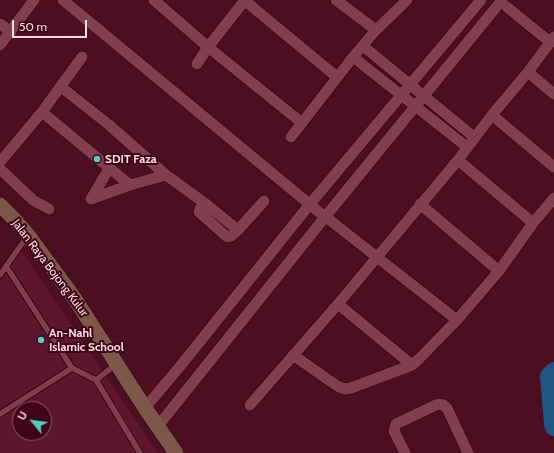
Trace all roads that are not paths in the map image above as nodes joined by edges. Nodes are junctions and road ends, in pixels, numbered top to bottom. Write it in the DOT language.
graph roads {
  1 [pos="34,0"];
  2 [pos="64,0"];
  3 [pos="154,0"];
  4 [pos="244,0"];
  5 [pos="336,0"];
  6 [pos="406,0"];
  7 [pos="481,0"];
  8 [pos="505,4"];
  9 [pos="0,24"];
  10 [pos="376,30"];
  11 [pos="11,32"];
  12 [pos="552,39"];
  13 [pos="0,45"];
  14 [pos="363,46"];
  15 [pos="208,47"];
  16 [pos="82,57"];
  17 [pos="353,57"];
  18 [pos="197,64"];
  19 [pos="528,72"];
  20 [pos="337,77"];
  21 [pos="410,84"];
  22 [pos="61,87"];
  23 [pos="554,94"];
  24 [pos="400,96"];
  25 [pos="424,96"];
  26 [pos="415,107"];
  27 [pos="42,112"];
  28 [pos="492,115"];
  29 [pos="302,123"];
  30 [pos="291,137"];
  31 [pos="474,137"];
  32 [pos="467,147"];
  33 [pos="458,160"];
  34 [pos="0,162"];
  35 [pos="110,167"];
  36 [pos="554,167"];
  37 [pos="0,169"];
  38 [pos="166,175"];
  39 [pos="130,185"];
  40 [pos="554,198"];
  41 [pos="264,201"];
  42 [pos="310,204"];
  43 [pos="420,204"];
  44 [pos="0,205"];
  45 [pos="49,209"];
  46 [pos="328,219"];
  47 [pos="534,223"];
  48 [pos="28,235"];
  49 [pos="376,257"];
  50 [pos="6,266"];
  51 [pos="499,271"];
  52 [pos="0,275"];
  53 [pos="338,304"];
  54 [pos="457,320"];
  55 [pos="293,354"];
  56 [pos="117,364"];
  57 [pos="412,365"];
  58 [pos="72,368"];
  59 [pos="96,380"];
  60 [pos="250,405"];
  61 [pos="145,408"];
  62 [pos="0,414"];
  63 [pos="158,426"];
  64 [pos="140,453"];
  65 [pos="176,453"];
  66 [pos="405,453"];
  67 [pos="468,453"];
  1 -- 11 [label="street"];
  2 -- 42 [label="street"];
  3 -- 15 [label="street"];
  4 -- 15 [label="street"];
  4 -- 20 [label="street"];
  5 -- 10 [label="street"];
  6 -- 10 [label="street"];
  7 -- 21 [label="street"];
  8 -- 12 [label="street"];
  8 -- 25 [label="street"];
  9 -- 11 [label="street"];
  10 -- 14 [label="street"];
  11 -- 13 [label="street"];
  12 -- 19 [label="street"];
  14 -- 17 [label="street"];
  14 -- 21 [label="street"];
  15 -- 18 [label="street"];
  15 -- 29 [label="street"];
  16 -- 22 [label="street"];
  17 -- 20 [label="street"];
  17 -- 24 [label="street"];
  19 -- 23 [label="street"];
  19 -- 28 [label="street"];
  20 -- 29 [label="street"];
  21 -- 24 [label="street"];
  21 -- 25 [label="street"];
  22 -- 27 [label="street"];
  22 -- 38 [label="street"];
  24 -- 26 [label="street"];
  24 -- 42 [label="street"];
  25 -- 26 [label="street"];
  25 -- 31 [label="street"];
  26 -- 32 [label="street"];
  26 -- 46 [label="street"];
  27 -- 34 [label="street"];
  27 -- 35 [label="street"];
  28 -- 31 [label="street"];
  28 -- 36 [label="street"];
  29 -- 30 [label="street"];
  31 -- 32 [label="street"];
  32 -- 33 [label="street"];
  33 -- 43 [label="street"];
  33 -- 47 [label="street"];
  35 -- 39 [label="street"];
  35 -- 39 [label="street"];
  37 -- 45 [label="street"];
  38 -- 39 [label="street"];
  38 -- 41 [label="street"];
  40 -- 47 [label="street"];
  42 -- 46 [label="street"];
  42 -- 61 [label="street"];
  43 -- 49 [label="street"];
  43 -- 51 [label="street"];
  44 -- 48 [label="main road, Jalan Raya Bojong Kulur"];
  46 -- 49 [label="street"];
  46 -- 63 [label="street"];
  47 -- 51 [label="street"];
  48 -- 50 [label="lane"];
  48 -- 56 [label="main road, Jalan Raya Bojong Kulur"];
  49 -- 53 [label="street"];
  49 -- 54 [label="street"];
  50 -- 52 [label="lane"];
  50 -- 58 [label="lane"];
  51 -- 54 [label="street"];
  53 -- 55 [label="street"];
  53 -- 57 [label="street"];
  54 -- 57 [label="street"];
  55 -- 57 [label="street"];
  55 -- 60 [label="street"];
  56 -- 59 [label="lane"];
  56 -- 61 [label="main road, Jalan Raya Bojong Kulur"];
  58 -- 59 [label="lane"];
  58 -- 62 [label="lane"];
  59 -- 64 [label="lane"];
  61 -- 63 [label="main road, Jalan Raya Bojong Kulur"];
  63 -- 65 [label="main road, Jalan Raya Bojong Kulur"];
  66 -- 67 [label="street"];
}
